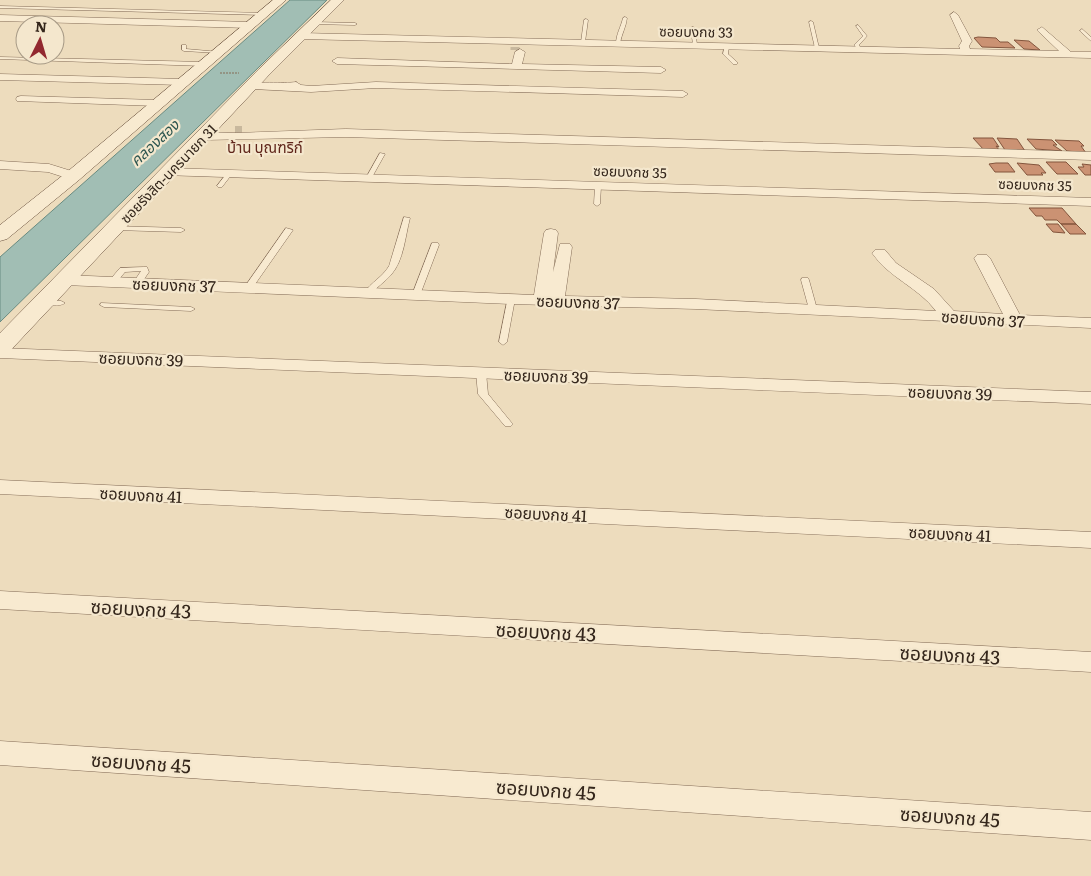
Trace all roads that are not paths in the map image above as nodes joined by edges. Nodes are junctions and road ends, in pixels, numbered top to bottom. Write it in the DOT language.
graph roads {
  1 [pos="280,0"];
  2 [pos="338,0"];
  3 [pos="0,7"];
  4 [pos="954,15"];
  5 [pos="0,18"];
  6 [pos="625,18"];
  7 [pos="255,20"];
  8 [pos="586,20"];
  9 [pos="811,22"];
  10 [pos="314,23"];
  11 [pos="355,24"];
  12 [pos="858,26"];
  13 [pos="693,28"];
  14 [pos="1042,30"];
  15 [pos="1082,30"];
  16 [pos="301,36"];
  17 [pos="1091,40"];
  18 [pos="583,42"];
  19 [pos="618,43"];
  20 [pos="695,45"];
  21 [pos="184,46"];
  22 [pos="727,46"];
  23 [pos="522,47"];
  24 [pos="817,48"];
  25 [pos="859,49"];
  26 [pos="218,52"];
  27 [pos="966,52"];
  28 [pos="1068,54"];
  29 [pos="1091,55"];
  30 [pos="0,58"];
  31 [pos="336,61"];
  32 [pos="735,63"];
  33 [pos="204,64"];
  34 [pos="516,66"];
  35 [pos="660,70"];
  36 [pos="0,77"];
  37 [pos="249,80"];
  38 [pos="182,82"];
  39 [pos="683,94"];
  40 [pos="21,99"];
  41 [pos="157,103"];
  42 [pos="205,133"];
  43 [pos="382,154"];
  44 [pos="1091,156"];
  45 [pos="0,165"];
  46 [pos="168,172"];
  47 [pos="229,174"];
  48 [pos="73,176"];
  49 [pos="369,178"];
  50 [pos="220,186"];
  51 [pos="598,186"];
  52 [pos="1091,202"];
  53 [pos="597,204"];
  54 [pos="406,218"];
  55 [pos="115,228"];
  56 [pos="181,230"];
  57 [pos="289,230"];
  58 [pos="551,233"];
  59 [pos="0,234"];
  60 [pos="435,246"];
  61 [pos="565,247"];
  62 [pos="880,253"];
  63 [pos="982,258"];
  64 [pos="65,280"];
  65 [pos="805,280"];
  66 [pos="248,288"];
  67 [pos="368,293"];
  68 [pos="416,294"];
  69 [pos="511,298"];
  70 [pos="548,300"];
  71 [pos="104,305"];
  72 [pos="191,309"];
  73 [pos="813,309"];
  74 [pos="948,315"];
  75 [pos="1015,320"];
  76 [pos="1091,323"];
  77 [pos="503,342"];
  78 [pos="0,347"];
  79 [pos="0,353"];
  80 [pos="482,373"];
  81 [pos="1091,398"];
  82 [pos="508,424"];
  83 [pos="0,487"];
  84 [pos="1091,540"];
  85 [pos="0,600"];
  86 [pos="1091,662"];
  87 [pos="0,753"];
  88 [pos="1091,826"];
  1 -- 7 [label="street"];
  2 -- 10 [label="street, ซอยรังสิต-นครนายก 31"];
  3 -- 7 [label="lane"];
  4 -- 27 [label="street"];
  5 -- 7 [label="street"];
  6 -- 19 [label="lane"];
  7 -- 26 [label="street"];
  8 -- 18 [label="lane"];
  9 -- 24 [label="lane"];
  10 -- 11 [label="lane"];
  10 -- 16 [label="street, ซอยรังสิต-นครนายก 31"];
  12 -- 25 [label="lane"];
  13 -- 20 [label="lane"];
  14 -- 28 [label="street"];
  15 -- 17 [label="lane"];
  16 -- 23 [label="street, ซอยบงกช 33"];
  16 -- 37 [label="street, ซอยรังสิต-นครนายก 31"];
  18 -- 19 [label="street, ซอยบงกช 33"];
  18 -- 23 [label="street, ซอยบงกช 33"];
  19 -- 20 [label="street, ซอยบงกช 33"];
  20 -- 22 [label="street, ซอยบงกช 33"];
  21 -- 26 [label="lane"];
  22 -- 24 [label="street, ซอยบงกช 33"];
  22 -- 32 [label="lane"];
  23 -- 34 [label="street"];
  24 -- 25 [label="street, ซอยบงกช 33"];
  25 -- 27 [label="street, ซอยบงกช 33"];
  26 -- 33 [label="street"];
  27 -- 28 [label="street, ซอยบงกช 33"];
  28 -- 29 [label="street, ซอยบงกช 33"];
  30 -- 33 [label="lane"];
  31 -- 34 [label="street"];
  33 -- 38 [label="street"];
  34 -- 35 [label="street"];
  36 -- 38 [label="street"];
  37 -- 39 [label="street"];
  37 -- 42 [label="street, ซอยรังสิต-นครนายก 31"];
  38 -- 41 [label="street"];
  40 -- 41 [label="street"];
  41 -- 48 [label="street"];
  42 -- 44 [label="street"];
  42 -- 46 [label="street, ซอยรังสิต-นครนายก 31"];
  43 -- 49 [label="lane"];
  45 -- 48 [label="street"];
  46 -- 47 [label="street, ซอยบงกช 35"];
  46 -- 55 [label="street, ซอยรังสิต-นครนายก 31"];
  47 -- 49 [label="street, ซอยบงกช 35"];
  47 -- 50 [label="lane"];
  48 -- 59 [label="street"];
  49 -- 51 [label="street, ซอยบงกช 35"];
  51 -- 52 [label="street, ซอยบงกช 35"];
  51 -- 53 [label="lane"];
  54 -- 67 [label="lane"];
  55 -- 56 [label="lane"];
  55 -- 64 [label="street, ซอยรังสิต-นครนายก 31"];
  57 -- 66 [label="lane"];
  58 -- 70 [label="street"];
  60 -- 68 [label="lane"];
  61 -- 70 [label="street"];
  62 -- 74 [label="street"];
  63 -- 75 [label="street"];
  64 -- 66 [label="street, ซอยบงกช 37"];
  64 -- 78 [label="street, ซอยรังสิต-นครนายก 31"];
  65 -- 73 [label="lane"];
  66 -- 67 [label="street, ซอยบงกช 37"];
  67 -- 68 [label="street, ซอยบงกช 37"];
  68 -- 69 [label="street, ซอยบงกช 37"];
  69 -- 70 [label="street, ซอยบงกช 37"];
  69 -- 77 [label="lane"];
  70 -- 73 [label="street, ซอยบงกช 37"];
  71 -- 72 [label="lane"];
  73 -- 74 [label="street, ซอยบงกช 37"];
  74 -- 75 [label="street, ซอยบงกช 37"];
  75 -- 76 [label="street, ซอยบงกช 37"];
  79 -- 80 [label="street, ซอยบงกช 39"];
  80 -- 81 [label="street, ซอยบงกช 39"];
  80 -- 82 [label="lane"];
  83 -- 84 [label="street, ซอยบงกช 41"];
  85 -- 86 [label="street, ซอยบงกช 43"];
  87 -- 88 [label="street, ซอยบงกช 45"];
}
